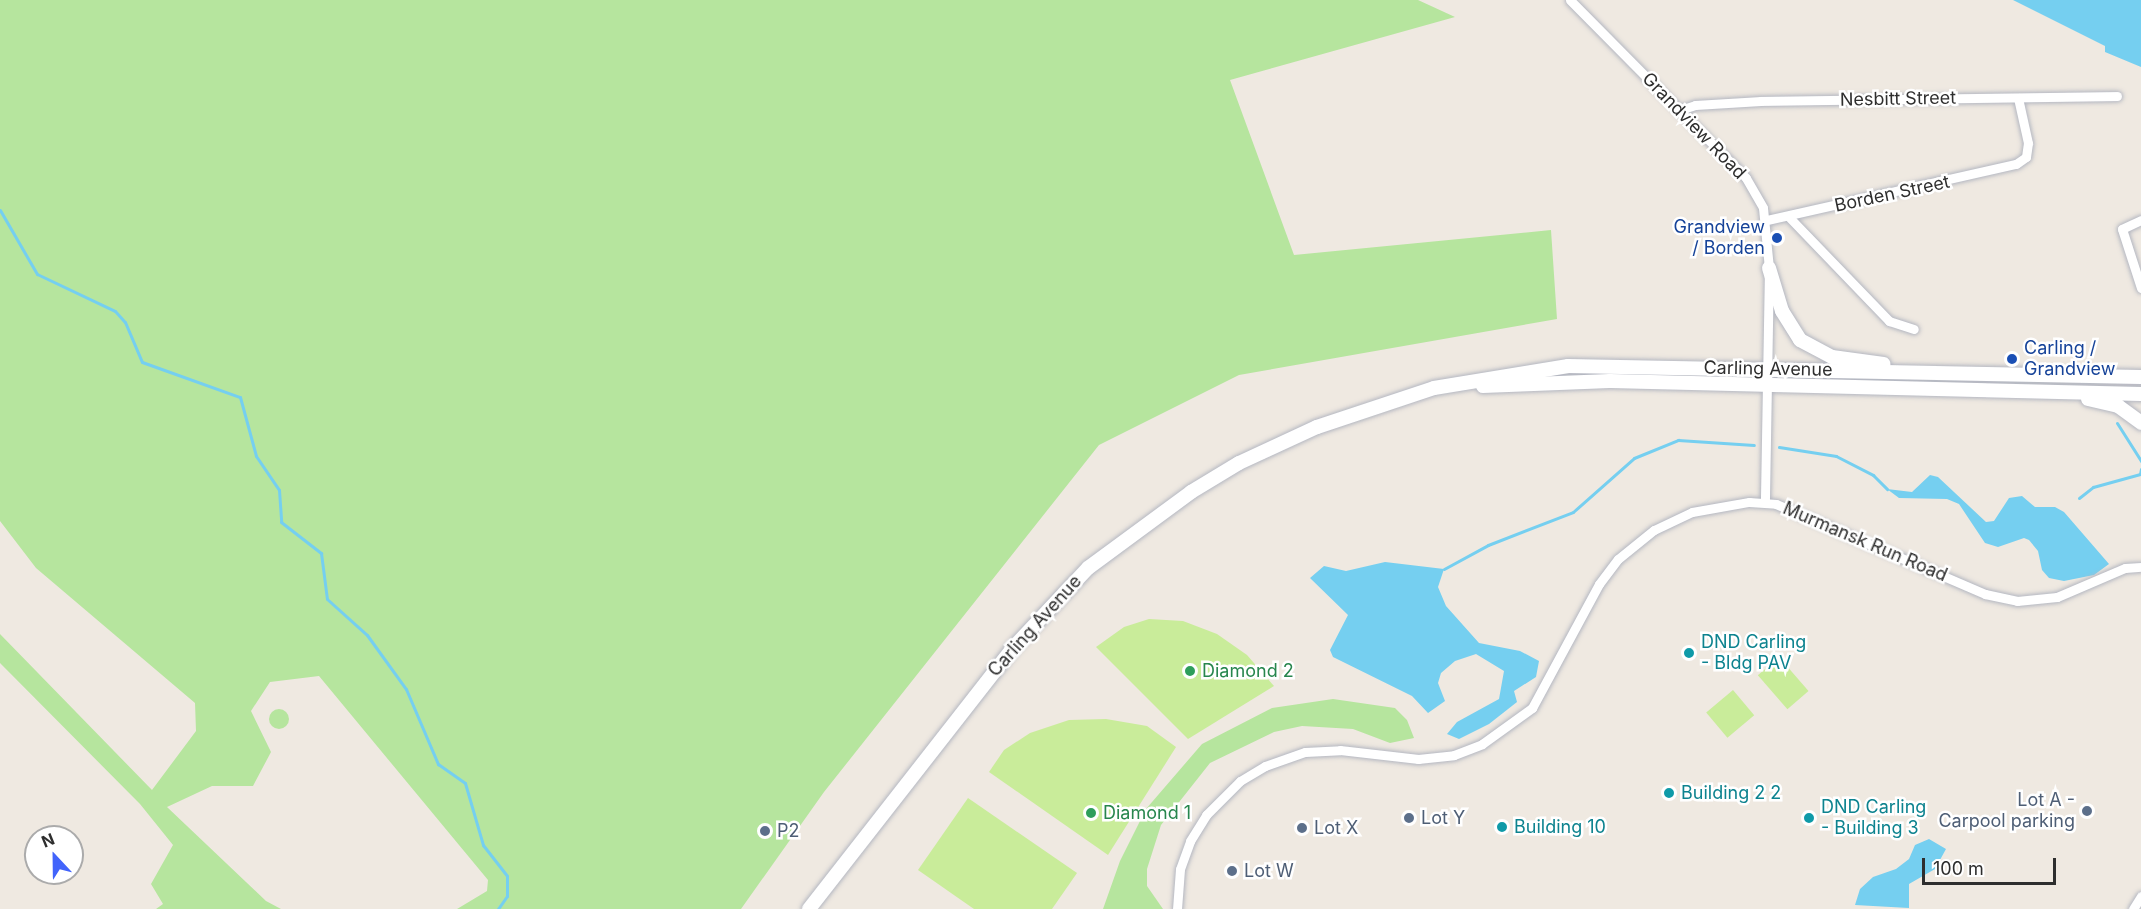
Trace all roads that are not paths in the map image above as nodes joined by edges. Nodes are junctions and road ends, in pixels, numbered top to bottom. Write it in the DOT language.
graph roads {
  1 [pos="1570,0"];
  2 [pos="2117,96"];
  3 [pos="2018,98"];
  4 [pos="1680,110"];
  5 [pos="1788,216"];
  6 [pos="1767,220"];
  7 [pos="2141,220"];
  8 [pos="1769,268"];
  9 [pos="2141,288"];
  10 [pos="1914,329"];
  11 [pos="1768,369"];
  12 [pos="1949,373"];
  13 [pos="2141,377"];
  14 [pos="1767,385"];
  15 [pos="2032,392"];
  16 [pos="2141,394"];
  17 [pos="1398,399"];
  18 [pos="2141,423"];
  19 [pos="1765,501"];
  20 [pos="2141,567"];
  21 [pos="2141,896"];
  22 [pos="809,909"];
  23 [pos="1177,909"];
  24 [pos="2133,909"];
  1 -- 4 [label="street, Grandview Road"];
  2 -- 3 [label="street, Nesbitt Street"];
  3 -- 4 [label="street, Nesbitt Street"];
  3 -- 5 [label="street, Borden Street"];
  4 -- 6 [label="street, Grandview Road"];
  5 -- 6 [label="street, Borden Street"];
  5 -- 10 [label="street"];
  6 -- 8 [label="street, Grandview Road"];
  7 -- 9 [label="street"];
  8 -- 11 [label="street, Grandview Road"];
  8 -- 12 [label="main road"];
  11 -- 12 [label="main road, Carling Avenue"];
  11 -- 14 [label="street, Grandview Road"];
  11 -- 17 [label="main road, Carling Avenue"];
  12 -- 13 [label="main road, Carling Avenue"];
  14 -- 15 [label="main road, Carling Avenue"];
  14 -- 17 [label="main road, Carling Avenue"];
  14 -- 19 [label="street, Grandview Road"];
  15 -- 16 [label="main road, Carling Avenue"];
  15 -- 18 [label="main road"];
  17 -- 22 [label="main road, Carling Avenue"];
  19 -- 20 [label="street, Murmansk Run Road"];
  19 -- 23 [label="street, Murmansk Run Road"];
  21 -- 24 [label="street"];
}
